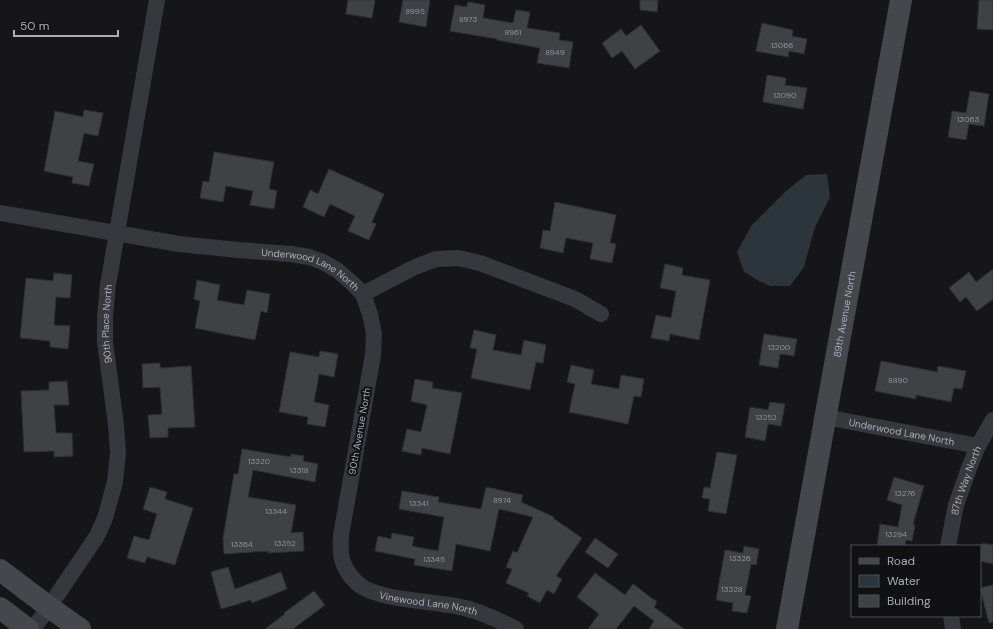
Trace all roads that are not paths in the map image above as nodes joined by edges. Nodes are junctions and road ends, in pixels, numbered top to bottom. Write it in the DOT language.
graph roads {
  1 [pos="157,0"];
  2 [pos="901,0"];
  3 [pos="0,213"];
  4 [pos="118,233"];
  5 [pos="363,294"];
  6 [pos="601,314"];
  7 [pos="825,417"];
  8 [pos="993,420"];
  9 [pos="978,446"];
  10 [pos="948,545"];
  11 [pos="346,569"];
  12 [pos="0,570"];
  13 [pos="49,607"];
  14 [pos="0,608"];
  15 [pos="951,617"];
  16 [pos="28,629"];
  17 [pos="33,629"];
  18 [pos="80,629"];
  19 [pos="516,629"];
  20 [pos="787,629"];
  21 [pos="953,629"];
  1 -- 4 [label="street, 90th Place North"];
  2 -- 7 [label="street, 89th Avenue North"];
  3 -- 4 [label="street, Underwood Lane North"];
  4 -- 5 [label="street, Underwood Lane North"];
  4 -- 13 [label="street, 90th Place North"];
  5 -- 6 [label="street, Underwood Lane North"];
  5 -- 11 [label="street, 90th Avenue North"];
  7 -- 9 [label="street, Underwood Lane North"];
  7 -- 20 [label="street, 89th Avenue North"];
  8 -- 9 [label="street, 87th Way North"];
  9 -- 10 [label="street, 87th Way North"];
  11 -- 19 [label="street, Vinewood Lane North"];
  12 -- 13 [label="street"];
  13 -- 17 [label="street, 90th Place North"];
  13 -- 18 [label="street"];
  14 -- 16 [label="street"];
  15 -- 21 [label="street"];
}
